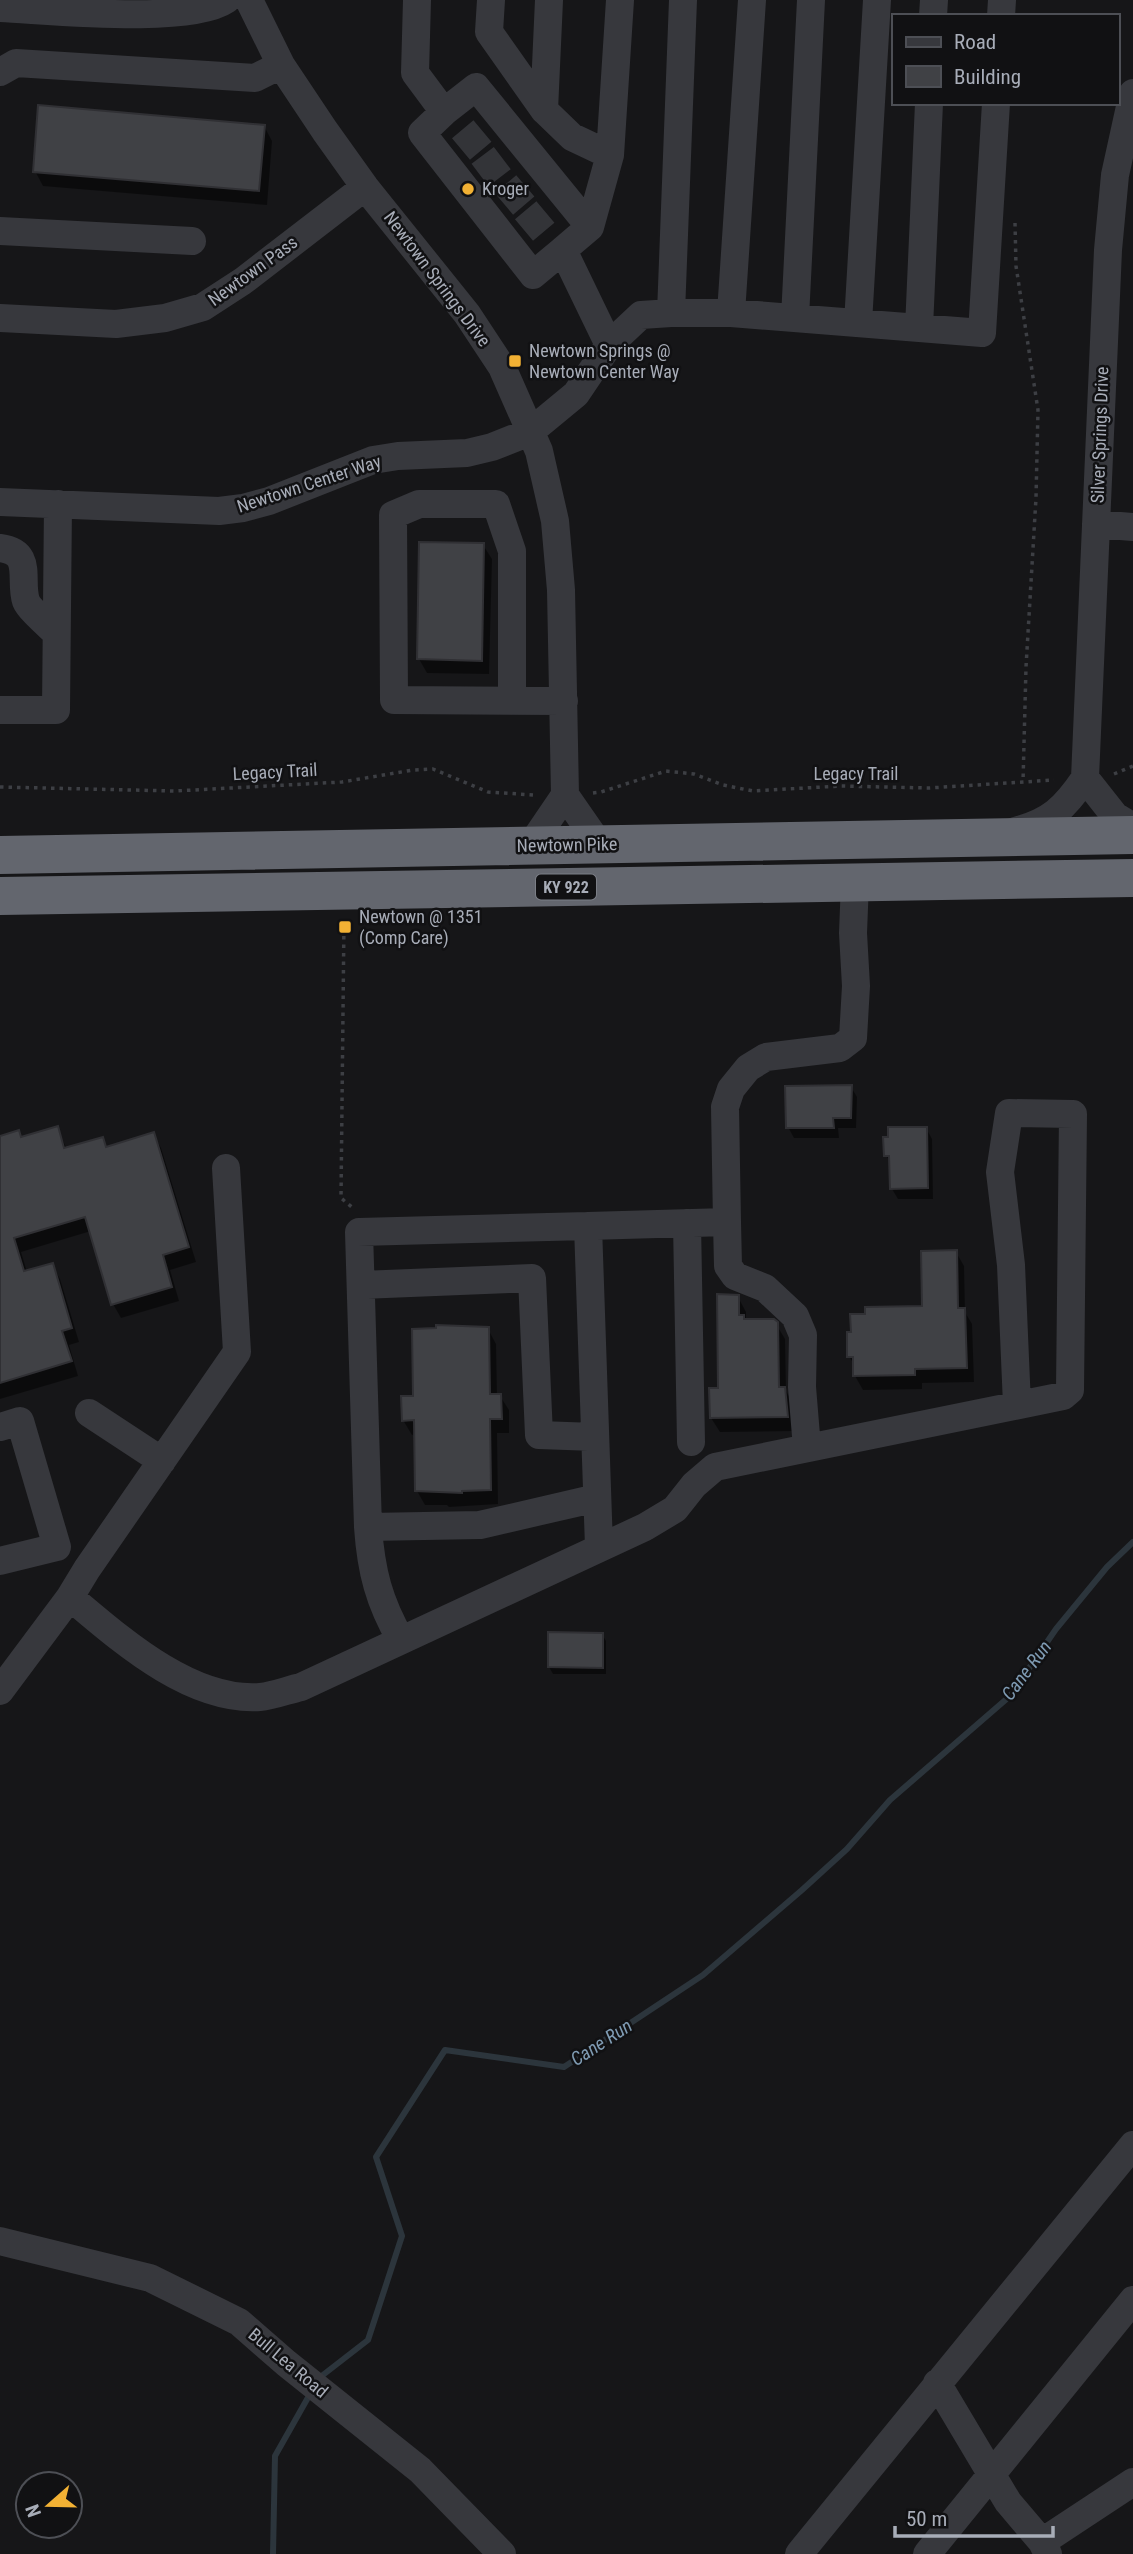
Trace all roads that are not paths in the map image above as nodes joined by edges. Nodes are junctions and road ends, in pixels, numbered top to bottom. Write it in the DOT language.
graph roads {
  1 [pos="226,0"];
  2 [pos="249,0"];
  3 [pos="417,0"];
  4 [pos="491,0"];
  5 [pos="549,0"];
  6 [pos="620,0"];
  7 [pos="683,0"];
  8 [pos="752,0"];
  9 [pos="811,0"];
  10 [pos="877,0"];
  11 [pos="88,6"];
  12 [pos="0,8"];
  13 [pos="281,65"];
  14 [pos="0,72"];
  15 [pos="1133,93"];
  16 [pos="929,105"];
  17 [pos="996,105"];
  18 [pos="544,110"];
  19 [pos="444,111"];
  20 [pos="610,155"];
  21 [pos="365,187"];
  22 [pos="590,227"];
  23 [pos="0,231"];
  24 [pos="192,241"];
  25 [pos="563,250"];
  26 [pos="671,313"];
  27 [pos="730,313"];
  28 [pos="0,317"];
  29 [pos="795,318"];
  30 [pos="858,323"];
  31 [pos="919,328"];
  32 [pos="609,345"];
  33 [pos="530,432"];
  34 [pos="0,502"];
  35 [pos="58,504"];
  36 [pos="1096,524"];
  37 [pos="1133,527"];
  38 [pos="0,532"];
  39 [pos="0,548"];
  40 [pos="57,576"];
  41 [pos="56,633"];
  42 [pos="512,701"];
  43 [pos="564,701"];
  44 [pos="0,710"];
  45 [pos="1085,778"];
  46 [pos="565,795"];
  47 [pos="1133,827"];
  48 [pos="1133,835"];
  49 [pos="985,838"];
  50 [pos="599,844"];
  51 [pos="531,845"];
  52 [pos="0,855"];
  53 [pos="1133,878"];
  54 [pos="855,882"];
  55 [pos="0,896"];
  56 [pos="226,1168"];
  57 [pos="727,1222"];
  58 [pos="687,1223"];
  59 [pos="588,1227"];
  60 [pos="361,1285"];
  61 [pos="1017,1405"];
  62 [pos="89,1413"];
  63 [pos="0,1427"];
  64 [pos="595,1437"];
  65 [pos="691,1442"];
  66 [pos="807,1448"];
  67 [pos="162,1461"];
  68 [pos="597,1498"];
  69 [pos="368,1527"];
  70 [pos="57,1546"];
  71 [pos="599,1547"];
  72 [pos="1,1558"];
  73 [pos="87,1569"];
  74 [pos="70,1597"];
  75 [pos="401,1640"];
  76 [pos="0,1691"];
  77 [pos="1133,2145"];
  78 [pos="0,2241"];
  79 [pos="30,2247"];
  80 [pos="0,2253"];
  81 [pos="1133,2300"];
  82 [pos="937,2383"];
  83 [pos="992,2474"];
  84 [pos="1133,2482"];
  85 [pos="1045,2548"];
  86 [pos="502,2554"];
  87 [pos="799,2554"];
  88 [pos="927,2554"];
  1 -- 11 [label="street"];
  2 -- 13 [label="street, Newtown Springs Drive"];
  3 -- 19 [label="street"];
  4 -- 18 [label="street"];
  5 -- 18 [label="street"];
  6 -- 20 [label="street"];
  7 -- 26 [label="street"];
  8 -- 27 [label="street"];
  9 -- 29 [label="street"];
  10 -- 30 [label="street"];
  11 -- 12 [label="street"];
  13 -- 14 [label="street"];
  13 -- 21 [label="street, Newtown Springs Drive"];
  15 -- 36 [label="street, Silver Springs Drive"];
  16 -- 31 [label="street"];
  17 -- 31 [label="street, Newtown Center Way"];
  18 -- 20 [label="street"];
  19 -- 22 [label="street"];
  19 -- 25 [label="street"];
  20 -- 22 [label="street"];
  21 -- 28 [label="street, Newtown Pass"];
  21 -- 33 [label="street, Newtown Springs Drive"];
  22 -- 25 [label="street"];
  23 -- 24 [label="street"];
  25 -- 32 [label="street"];
  26 -- 27 [label="street, Newtown Center Way"];
  26 -- 32 [label="street, Newtown Center Way"];
  27 -- 29 [label="street, Newtown Center Way"];
  29 -- 30 [label="street, Newtown Center Way"];
  30 -- 31 [label="street, Newtown Center Way"];
  32 -- 33 [label="street, Newtown Center Way"];
  33 -- 35 [label="street, Newtown Center Way"];
  33 -- 43 [label="street, Newtown Springs Drive"];
  34 -- 35 [label="street, Newtown Center Way"];
  35 -- 40 [label="street"];
  36 -- 37 [label="street"];
  36 -- 45 [label="street, Silver Springs Drive"];
  38 -- 40 [label="street"];
  39 -- 41 [label="street"];
  40 -- 41 [label="street"];
  41 -- 44 [label="street"];
  42 -- 42 [label="street"];
  42 -- 43 [label="street"];
  43 -- 46 [label="street, Newtown Springs Drive"];
  45 -- 47 [label="street"];
  45 -- 49 [label="street"];
  46 -- 50 [label="street"];
  46 -- 51 [label="street"];
  48 -- 49 [label="highway, Newtown Pike"];
  49 -- 50 [label="highway, Newtown Pike"];
  49 -- 54 [label="highway"];
  50 -- 51 [label="highway, Newtown Pike"];
  51 -- 52 [label="highway, Newtown Pike"];
  53 -- 54 [label="highway, KY 922"];
  54 -- 55 [label="highway, KY 922"];
  54 -- 57 [label="street"];
  56 -- 67 [label="street"];
  57 -- 58 [label="street"];
  57 -- 66 [label="street"];
  58 -- 59 [label="street"];
  58 -- 65 [label="street"];
  59 -- 60 [label="street"];
  59 -- 64 [label="street"];
  60 -- 64 [label="street"];
  60 -- 69 [label="street"];
  61 -- 61 [label="street"];
  61 -- 66 [label="street"];
  62 -- 67 [label="street"];
  63 -- 70 [label="street"];
  64 -- 68 [label="street"];
  66 -- 71 [label="street"];
  67 -- 73 [label="street"];
  68 -- 69 [label="street"];
  68 -- 71 [label="street"];
  69 -- 75 [label="street"];
  70 -- 72 [label="street"];
  70 -- 73 [label="street"];
  71 -- 75 [label="street"];
  73 -- 74 [label="street"];
  74 -- 75 [label="street"];
  74 -- 76 [label="street"];
  77 -- 82 [label="street"];
  78 -- 79 [label="street, Bull Lea Road"];
  79 -- 80 [label="street, Bull Lea Road"];
  79 -- 86 [label="street, Bull Lea Road"];
  81 -- 83 [label="street"];
  82 -- 83 [label="street"];
  82 -- 87 [label="street"];
  83 -- 85 [label="street"];
  83 -- 88 [label="street"];
  84 -- 85 [label="street"];
}
